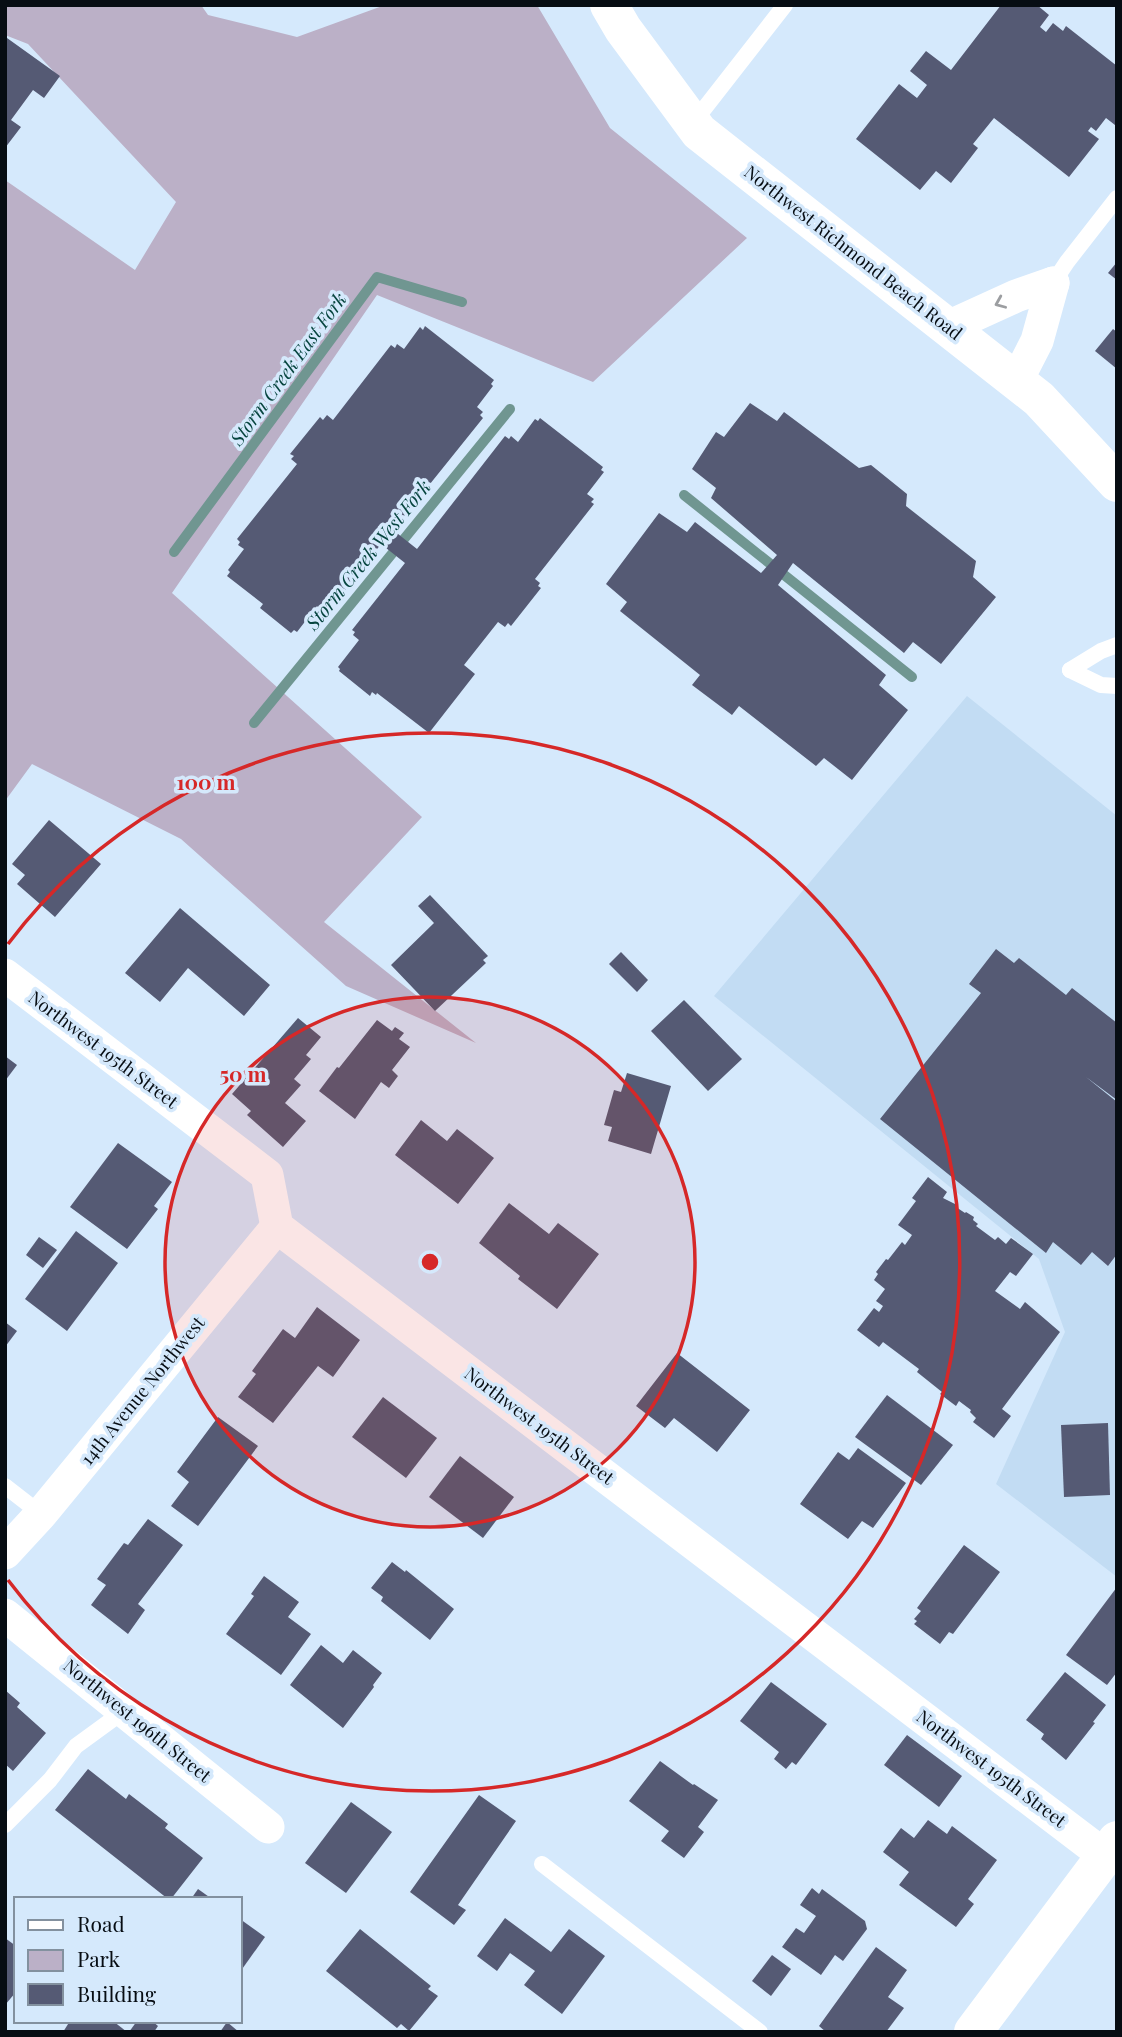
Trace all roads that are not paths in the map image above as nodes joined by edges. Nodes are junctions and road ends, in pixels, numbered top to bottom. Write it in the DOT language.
graph roads {
  1 [pos="609,5"];
  2 [pos="785,5"];
  3 [pos="693,123"];
  4 [pos="1117,198"];
  5 [pos="1053,283"];
  6 [pos="948,327"];
  7 [pos="1016,382"];
  8 [pos="1117,483"];
  9 [pos="1117,645"];
  10 [pos="1117,685"];
  11 [pos="5,975"];
  12 [pos="277,1227"];
  13 [pos="5,1486"];
  14 [pos="41,1514"];
  15 [pos="5,1553"];
  16 [pos="5,1615"];
  17 [pos="124,1711"];
  18 [pos="5,1825"];
  19 [pos="268,1827"];
  20 [pos="1112,1853"];
  21 [pos="542,1864"];
  22 [pos="760,2032"];
  23 [pos="973,2032"];
  1 -- 3 [label="main road, Northwest Richmond Beach Road"];
  2 -- 3 [label="lane"];
  3 -- 6 [label="main road, Northwest Richmond Beach Road"];
  4 -- 5 [label="lane"];
  5 -- 6 [label="street, one-way"];
  5 -- 7 [label="street"];
  6 -- 7 [label="main road, Northwest Richmond Beach Road"];
  7 -- 8 [label="main road, Northwest Richmond Beach Road"];
  9 -- 10 [label="lane"];
  11 -- 12 [label="street, Northwest 195th Street"];
  12 -- 14 [label="street, 14th Avenue Northwest"];
  12 -- 20 [label="street, Northwest 195th Street"];
  13 -- 14 [label="lane"];
  14 -- 15 [label="street, 14th Avenue Northwest"];
  16 -- 17 [label="street, Northwest 196th Street"];
  17 -- 18 [label="lane"];
  17 -- 19 [label="street, Northwest 196th Street"];
  20 -- 23 [label="main road"];
  21 -- 22 [label="lane"];
}
